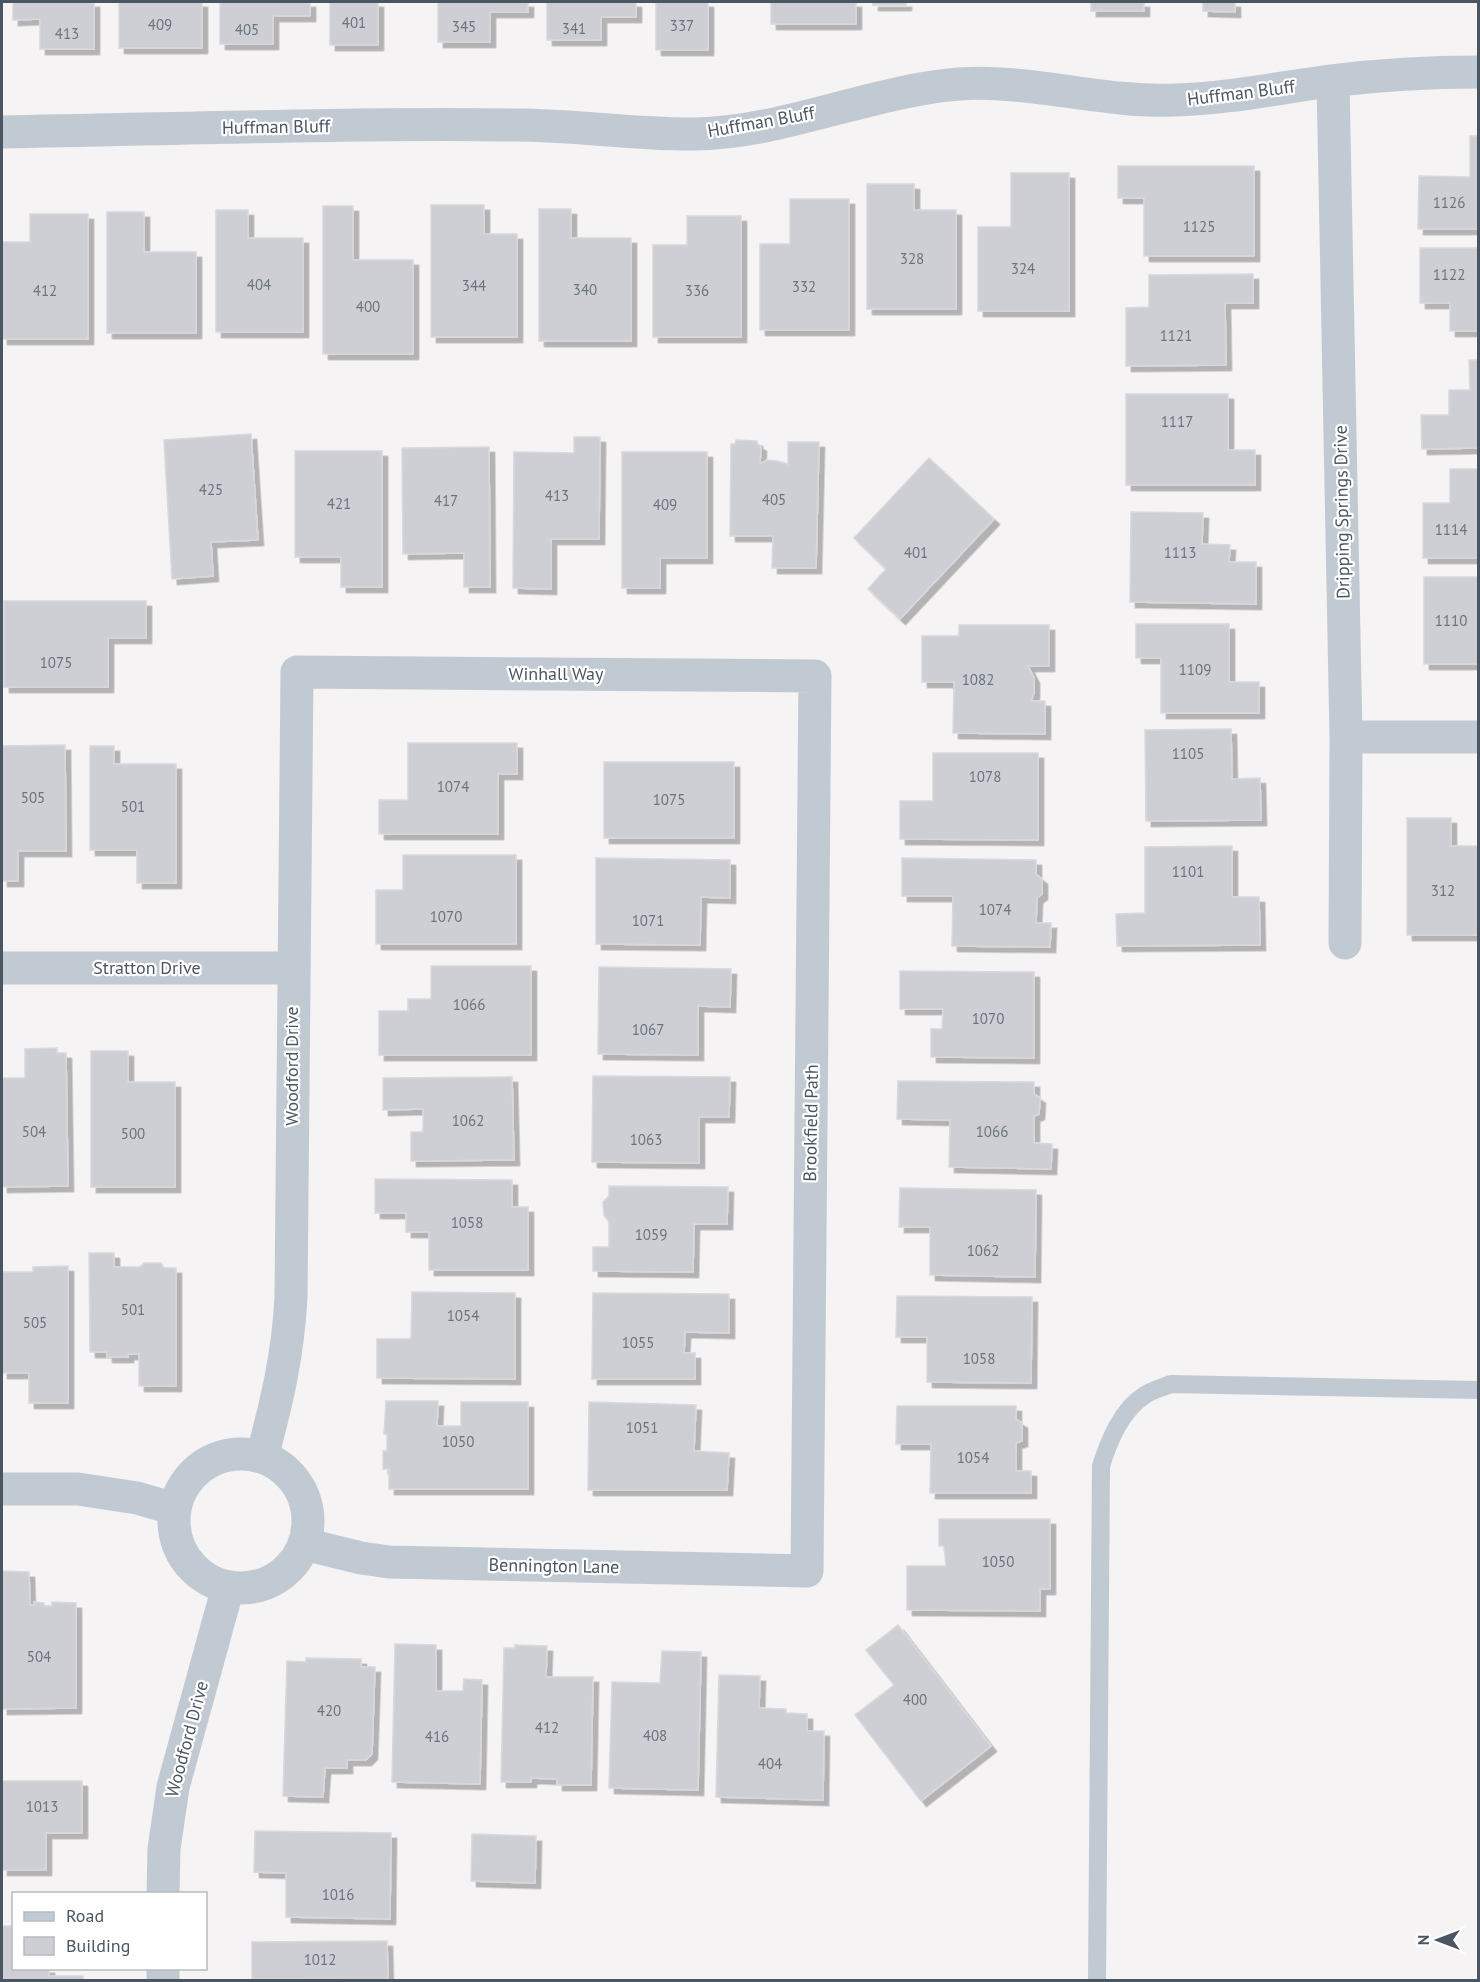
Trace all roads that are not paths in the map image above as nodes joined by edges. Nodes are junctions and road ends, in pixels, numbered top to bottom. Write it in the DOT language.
graph roads {
  1 [pos="1479,72"];
  2 [pos="1333,81"];
  3 [pos="2,132"];
  4 [pos="297,672"];
  5 [pos="814,676"];
  6 [pos="1346,736"];
  7 [pos="1479,736"];
  8 [pos="1345,943"];
  9 [pos="2,968"];
  10 [pos="293,968"];
  11 [pos="1479,1390"];
  12 [pos="262,1457"];
  13 [pos="2,1489"];
  14 [pos="175,1509"];
  15 [pos="304,1544"];
  16 [pos="807,1571"];
  17 [pos="228,1587"];
  18 [pos="163,1892"];
  19 [pos="1097,1980"];
  1 -- 2 [label="street, Huffman Bluff"];
  2 -- 3 [label="street, Huffman Bluff"];
  2 -- 6 [label="street, Dripping Springs Drive"];
  4 -- 5 [label="street, Winhall Way"];
  4 -- 10 [label="street, Woodford Drive"];
  5 -- 16 [label="street, Brookfield Path"];
  6 -- 7 [label="street"];
  6 -- 8 [label="street, Dripping Springs Drive"];
  9 -- 10 [label="street, Stratton Drive"];
  10 -- 12 [label="street, Woodford Drive"];
  11 -- 19 [label="lane"];
  12 -- 14 [label="street"];
  12 -- 15 [label="street"];
  13 -- 14 [label="street"];
  14 -- 17 [label="street"];
  15 -- 16 [label="street, Bennington Lane"];
  15 -- 17 [label="street"];
  17 -- 18 [label="street, Woodford Drive"];
}
